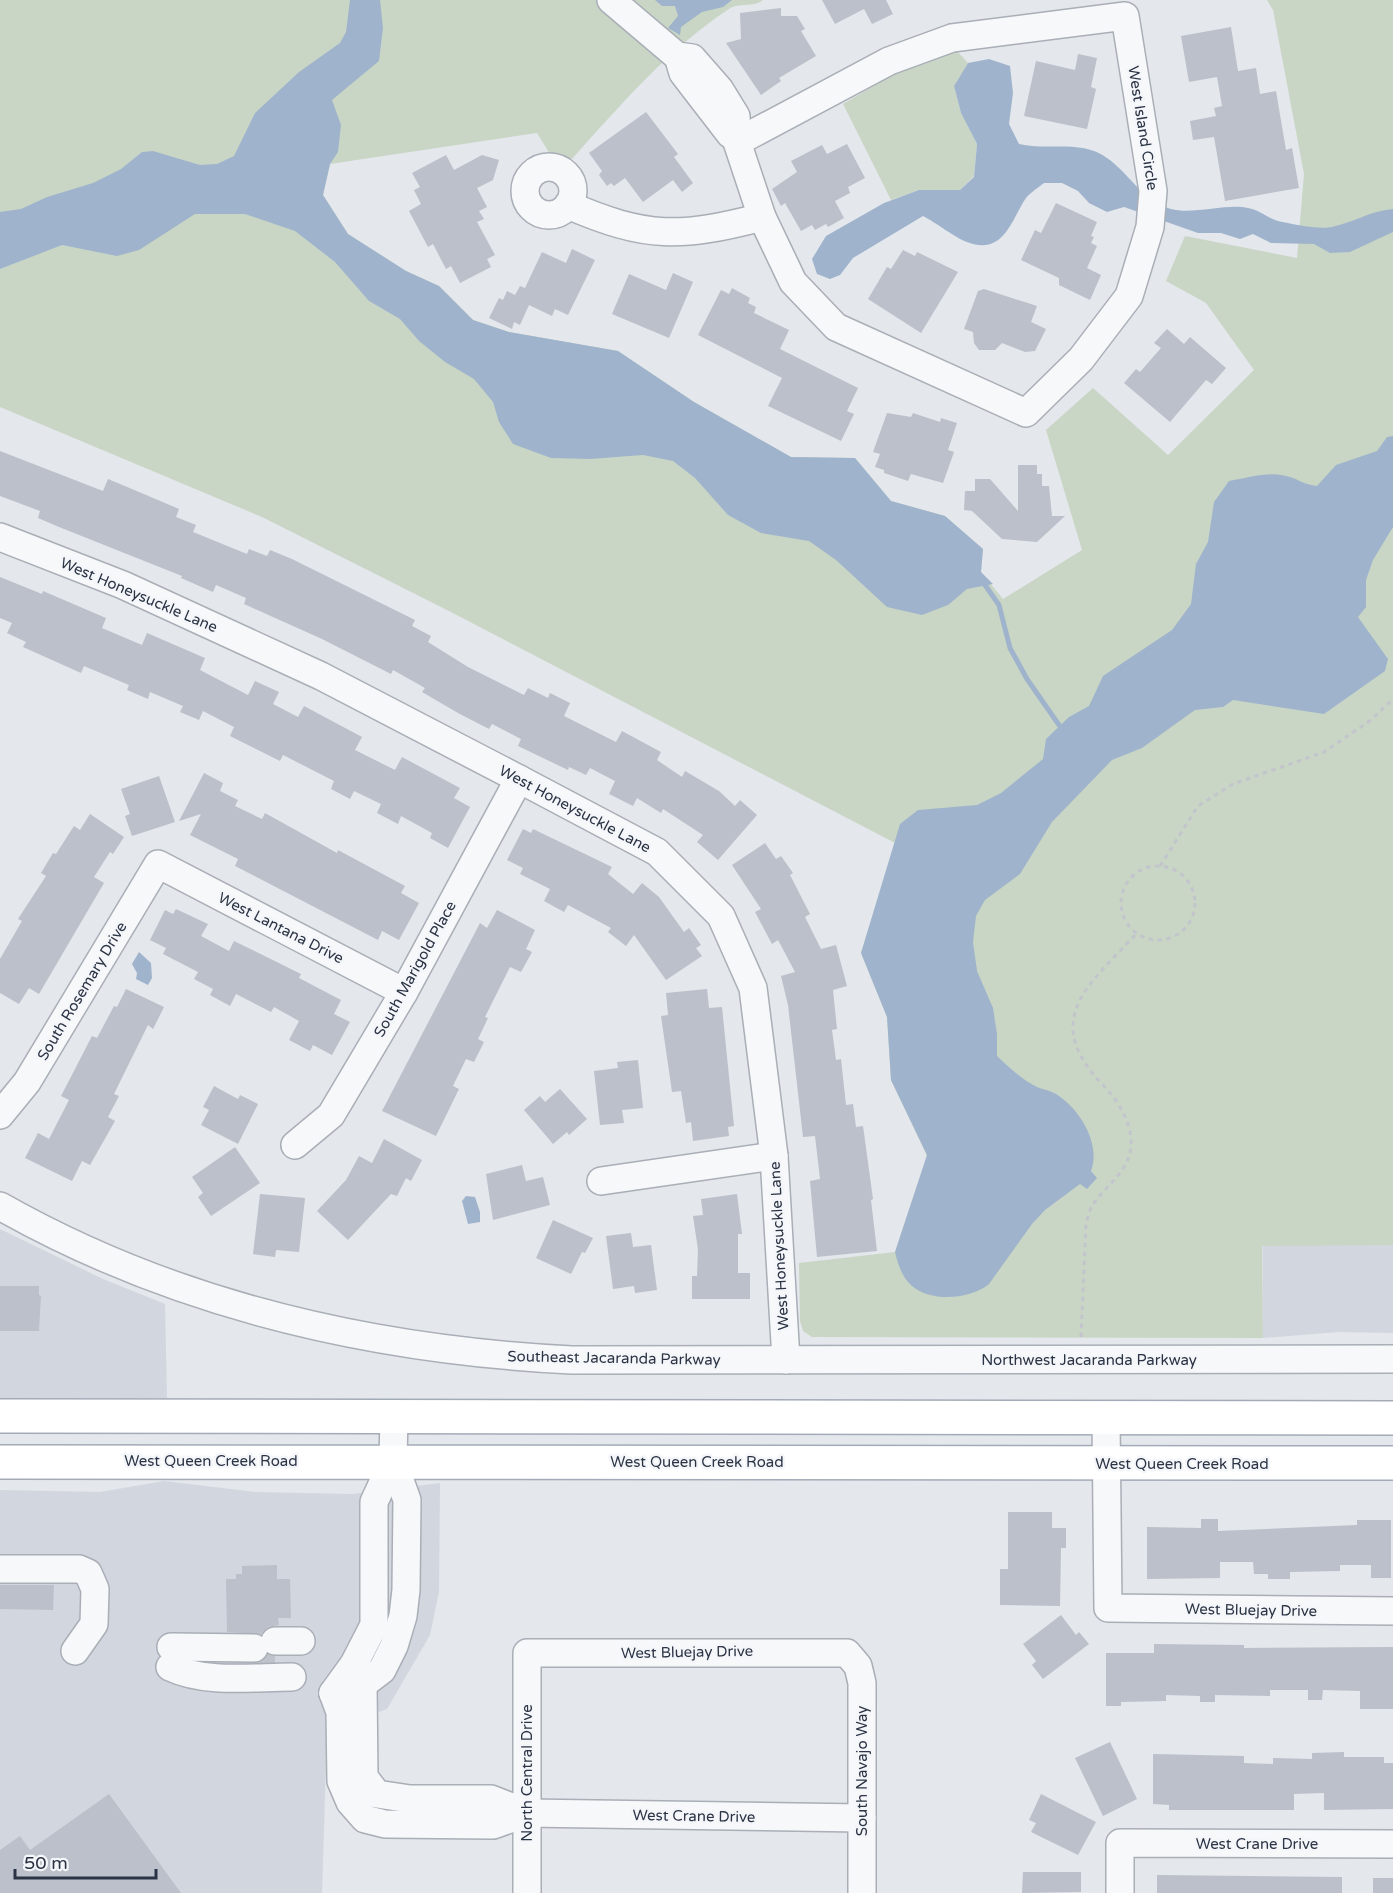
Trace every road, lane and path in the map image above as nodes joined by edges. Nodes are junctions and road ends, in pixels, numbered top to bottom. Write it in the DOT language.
graph roads {
  1 [pos="611,0"];
  2 [pos="737,142"];
  3 [pos="568,205"];
  4 [pos="762,217"];
  5 [pos="0,537"];
  6 [pos="1393,699"];
  7 [pos="519,779"];
  8 [pos="158,864"];
  9 [pos="1160,866"];
  10 [pos="1137,933"];
  11 [pos="404,992"];
  12 [pos="0,1115"];
  13 [pos="295,1145"];
  14 [pos="774,1156"];
  15 [pos="601,1181"];
  16 [pos="0,1206"];
  17 [pos="1393,1359"];
  18 [pos="786,1360"];
  19 [pos="1082,1360"];
  20 [pos="0,1416"];
  21 [pos="394,1416"];
  22 [pos="1106,1418"];
  23 [pos="1393,1418"];
  24 [pos="393,1461"];
  25 [pos="0,1462"];
  26 [pos="1393,1463"];
  27 [pos="1106,1464"];
  28 [pos="0,1569"];
  29 [pos="1393,1611"];
  30 [pos="75,1652"];
  31 [pos="276,1652"];
  32 [pos="527,1653"];
  33 [pos="847,1653"];
  34 [pos="363,1684"];
  35 [pos="333,1693"];
  36 [pos="527,1813"];
  37 [pos="862,1818"];
  38 [pos="1393,1844"];
  39 [pos="527,1893"];
  40 [pos="862,1893"];
  41 [pos="1120,1893"];
  1 -- 2 [label="street, West Island Circle"];
  2 -- 4 [label="street, West Island Circle"];
  2 -- 4 [label="street, West Island Circle"];
  3 -- 4 [label="street"];
  5 -- 7 [label="street, West Honeysuckle Lane"];
  6 -- 9 [label="path"];
  7 -- 11 [label="street, South Marigold Place"];
  7 -- 14 [label="street, West Honeysuckle Lane"];
  8 -- 11 [label="street, West Lantana Drive"];
  8 -- 12 [label="street, South Rosemary Drive"];
  9 -- 10 [label="path"];
  9 -- 10 [label="path"];
  10 -- 19 [label="path"];
  11 -- 13 [label="street, South Marigold Place"];
  14 -- 15 [label="street"];
  14 -- 18 [label="street, West Honeysuckle Lane"];
  16 -- 18 [label="street, Southeast Jacaranda Parkway"];
  17 -- 19 [label="street, Northwest Jacaranda Parkway"];
  18 -- 19 [label="street, Northwest Jacaranda Parkway"];
  20 -- 21 [label="main road"];
  21 -- 22 [label="main road"];
  21 -- 24 [label="street"];
  22 -- 23 [label="main road"];
  22 -- 27 [label="street"];
  24 -- 25 [label="main road, West Queen Creek Road"];
  24 -- 27 [label="main road, West Queen Creek Road"];
  24 -- 34 [label="street"];
  24 -- 35 [label="street"];
  26 -- 27 [label="main road, West Queen Creek Road"];
  27 -- 29 [label="street, West Bluejay Drive"];
  28 -- 30 [label="street"];
  31 -- 31 [label="street"];
  32 -- 33 [label="street, West Bluejay Drive"];
  32 -- 36 [label="street, North Central Drive"];
  33 -- 37 [label="street, South Navajo Way"];
  34 -- 35 [label="street"];
  34 -- 36 [label="street, West Crane Drive"];
  35 -- 36 [label="street, West Crane Drive"];
  36 -- 37 [label="street, West Crane Drive"];
  36 -- 39 [label="street, North Central Drive"];
  37 -- 40 [label="street, South Navajo Way"];
  38 -- 41 [label="street, West Crane Drive"];
}
